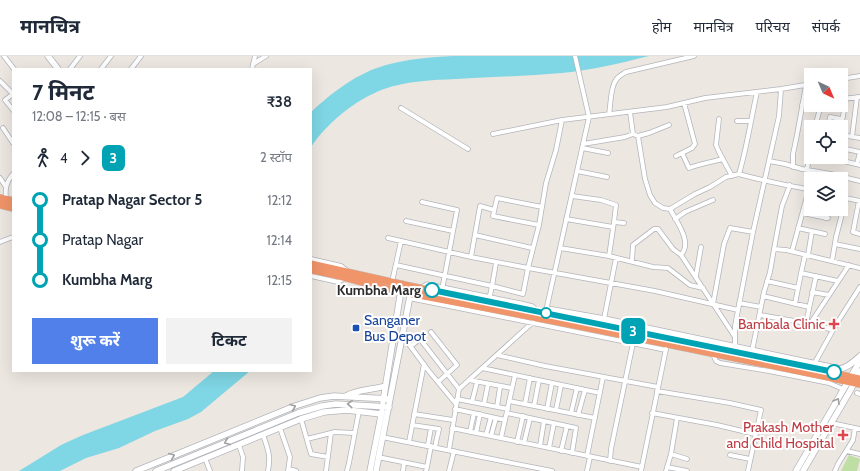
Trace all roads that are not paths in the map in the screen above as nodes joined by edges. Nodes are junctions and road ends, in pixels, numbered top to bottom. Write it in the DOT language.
graph roads {
  1 [pos="4,56"];
  2 [pos="48,56"];
  3 [pos="80,56"];
  4 [pos="111,56"];
  5 [pos="141,56"];
  6 [pos="255,56"];
  7 [pos="266,56"];
  8 [pos="575,56"];
  9 [pos="694,56"];
  10 [pos="253,67"];
  11 [pos="13,68"];
  12 [pos="57,68"];
  13 [pos="71,68"];
  14 [pos="102,68"];
  15 [pos="132,68"];
  16 [pos="860,76"];
  17 [pos="848,78"];
  18 [pos="0,81"];
  19 [pos="804,85"];
  20 [pos="781,89"];
  21 [pos="757,92"];
  22 [pos="12,93"];
  23 [pos="12,95"];
  24 [pos="804,95"];
  25 [pos="859,97"];
  26 [pos="848,98"];
  27 [pos="684,103"];
  28 [pos="802,105"];
  29 [pos="401,108"];
  30 [pos="12,109"];
  31 [pos="858,110"];
  32 [pos="630,112"];
  33 [pos="842,112"];
  34 [pos="609,114"];
  35 [pos="589,117"];
  36 [pos="841,119"];
  37 [pos="562,120"];
  38 [pos="719,120"];
  39 [pos="829,120"];
  40 [pos="737,121"];
  41 [pos="750,121"];
  42 [pos="669,125"];
  43 [pos="3,128"];
  44 [pos="493,134"];
  45 [pos="633,134"];
  46 [pos="638,136"];
  47 [pos="848,136"];
  48 [pos="852,137"];
  49 [pos="860,138"];
  50 [pos="12,142"];
  51 [pos="582,146"];
  52 [pos="468,149"];
  53 [pos="848,149"];
  54 [pos="608,152"];
  55 [pos="682,153"];
  56 [pos="676,156"];
  57 [pos="723,159"];
  58 [pos="769,161"];
  59 [pos="848,162"];
  60 [pos="808,164"];
  61 [pos="858,164"];
  62 [pos="793,167"];
  63 [pos="807,170"];
  64 [pos="577,171"];
  65 [pos="739,174"];
  66 [pos="12,176"];
  67 [pos="732,176"];
  68 [pos="607,177"];
  69 [pos="0,178"];
  70 [pos="764,182"];
  71 [pos="860,182"];
  72 [pos="790,185"];
  73 [pos="6,187"];
  74 [pos="804,188"];
  75 [pos="572,196"];
  76 [pos="8,198"];
  77 [pos="848,199"];
  78 [pos="713,200"];
  79 [pos="859,201"];
  80 [pos="422,202"];
  81 [pos="0,205"];
  82 [pos="542,207"];
  83 [pos="12,208"];
  84 [pos="670,209"];
  85 [pos="494,210"];
  86 [pos="804,210"];
  87 [pos="803,213"];
  88 [pos="817,216"];
  89 [pos="827,216"];
  90 [pos="840,216"];
  91 [pos="858,216"];
  92 [pos="566,219"];
  93 [pos="675,219"];
  94 [pos="406,221"];
  95 [pos="614,222"];
  96 [pos="624,223"];
  97 [pos="539,225"];
  98 [pos="613,227"];
  99 [pos="798,228"];
  100 [pos="453,231"];
  101 [pos="753,232"];
  102 [pos="812,232"];
  103 [pos="825,234"];
  104 [pos="860,234"];
  105 [pos="475,235"];
  106 [pos="12,237"];
  107 [pos="388,238"];
  108 [pos="401,241"];
  109 [pos="0,242"];
  110 [pos="835,244"];
  111 [pos="701,247"];
  112 [pos="532,248"];
  113 [pos="560,248"];
  114 [pos="774,249"];
  115 [pos="860,249"];
  116 [pos="792,252"];
  117 [pos="448,253"];
  118 [pos="681,255"];
  119 [pos="806,255"];
  120 [pos="609,256"];
  121 [pos="471,257"];
  122 [pos="616,258"];
  123 [pos="312,259"];
  124 [pos="632,261"];
  125 [pos="832,261"];
  126 [pos="496,263"];
  127 [pos="312,265"];
  128 [pos="396,265"];
  129 [pos="849,265"];
  130 [pos="528,268"];
  131 [pos="860,268"];
  132 [pos="320,269"];
  133 [pos="312,270"];
  134 [pos="555,273"];
  135 [pos="801,273"];
  136 [pos="347,274"];
  137 [pos="312,276"];
  138 [pos="696,276"];
  139 [pos="816,276"];
  140 [pos="444,277"];
  141 [pos="838,281"];
  142 [pos="392,282"];
  143 [pos="767,282"];
  144 [pos="612,283"];
  145 [pos="402,284"];
  146 [pos="492,286"];
  147 [pos="860,287"];
  148 [pos="704,288"];
  149 [pos="798,288"];
  150 [pos="442,290"];
  151 [pos="400,292"];
  152 [pos="812,292"];
  153 [pos="410,293"];
  154 [pos="523,294"];
  155 [pos="829,295"];
  156 [pos="763,296"];
  157 [pos="489,300"];
  158 [pos="739,303"];
  159 [pos="713,304"];
  160 [pos="796,304"];
  161 [pos="520,306"];
  162 [pos="761,307"];
  163 [pos="809,307"];
  164 [pos="738,310"];
  165 [pos="546,311"];
  166 [pos="760,315"];
  167 [pos="534,318"];
  168 [pos="604,319"];
  169 [pos="808,324"];
  170 [pos="833,330"];
  171 [pos="431,332"];
  172 [pos="402,335"];
  173 [pos="735,337"];
  174 [pos="633,344"];
  175 [pos="411,346"];
  176 [pos="666,347"];
  177 [pos="735,349"];
  178 [pos="752,352"];
  179 [pos="712,354"];
  180 [pos="497,355"];
  181 [pos="860,356"];
  182 [pos="860,361"];
  183 [pos="424,364"];
  184 [pos="813,365"];
  185 [pos="482,368"];
  186 [pos="447,374"];
  187 [pos="515,375"];
  188 [pos="603,377"];
  189 [pos="530,378"];
  190 [pos="856,379"];
  191 [pos="469,380"];
  192 [pos="539,380"];
  193 [pos="624,381"];
  194 [pos="438,382"];
  195 [pos="477,382"];
  196 [pos="552,383"];
  197 [pos="488,384"];
  198 [pos="561,385"];
  199 [pos="385,386"];
  200 [pos="500,386"];
  201 [pos="512,388"];
  202 [pos="577,388"];
  203 [pos="459,389"];
  204 [pos="657,389"];
  205 [pos="843,389"];
  206 [pos="585,390"];
  207 [pos="600,393"];
  208 [pos="346,396"];
  209 [pos="386,399"];
  210 [pos="457,401"];
  211 [pos="509,401"];
  212 [pos="472,402"];
  213 [pos="484,404"];
  214 [pos="525,404"];
  215 [pos="386,406"];
  216 [pos="497,406"];
  217 [pos="534,406"];
  218 [pos="547,408"];
  219 [pos="455,409"];
  220 [pos="556,410"];
  221 [pos="359,411"];
  222 [pos="508,411"];
  223 [pos="474,413"];
  224 [pos="571,413"];
  225 [pos="652,413"];
  226 [pos="381,414"];
  227 [pos="414,414"];
  228 [pos="480,414"];
  229 [pos="578,415"];
  230 [pos="523,416"];
  231 [pos="491,417"];
  232 [pos="496,418"];
  233 [pos="530,418"];
  234 [pos="595,418"];
  235 [pos="676,418"];
  236 [pos="301,419"];
  237 [pos="454,420"];
  238 [pos="505,420"];
  239 [pos="544,421"];
  240 [pos="554,423"];
  241 [pos="836,424"];
  242 [pos="412,425"];
  243 [pos="567,426"];
  244 [pos="280,428"];
  245 [pos="431,428"];
  246 [pos="452,428"];
  247 [pos="858,428"];
  248 [pos="470,432"];
  249 [pos="331,433"];
  250 [pos="354,433"];
  251 [pos="476,433"];
  252 [pos="755,434"];
  253 [pos="263,435"];
  254 [pos="486,435"];
  255 [pos="491,436"];
  256 [pos="382,437"];
  257 [pos="501,438"];
  258 [pos="307,439"];
  259 [pos="409,442"];
  260 [pos="517,442"];
  261 [pos="524,443"];
  262 [pos="238,445"];
  263 [pos="431,446"];
  264 [pos="540,446"];
  265 [pos="549,448"];
  266 [pos="452,450"];
  267 [pos="561,451"];
  268 [pos="847,451"];
  269 [pos="572,453"];
  270 [pos="670,454"];
  271 [pos="860,454"];
  272 [pos="730,455"];
  273 [pos="589,456"];
  274 [pos="328,457"];
  275 [pos="378,457"];
  276 [pos="205,458"];
  277 [pos="687,459"];
  278 [pos="750,459"];
  279 [pos="610,460"];
  280 [pos="404,463"];
  281 [pos="427,469"];
  282 [pos="641,469"];
  283 [pos="667,469"];
  284 [pos="288,470"];
  285 [pos="136,471"];
  286 [pos="156,471"];
  287 [pos="174,471"];
  288 [pos="210,471"];
  289 [pos="242,471"];
  290 [pos="268,471"];
  291 [pos="296,471"];
  292 [pos="326,471"];
  293 [pos="347,471"];
  294 [pos="370,471"];
  295 [pos="376,471"];
  296 [pos="403,471"];
  297 [pos="449,471"];
  298 [pos="552,471"];
  299 [pos="587,471"];
  300 [pos="687,471"];
  301 [pos="748,471"];
  302 [pos="796,471"];
  303 [pos="803,471"];
  304 [pos="835,471"];
  1 -- 11 [label="street"];
  2 -- 12 [label="street"];
  3 -- 13 [label="street"];
  4 -- 14 [label="street"];
  5 -- 15 [label="street"];
  6 -- 10 [label="street"];
  7 -- 10 [label="street"];
  8 -- 35 [label="street"];
  9 -- 34 [label="street"];
  16 -- 17 [label="street"];
  18 -- 22 [label="street"];
  19 -- 20 [label="street"];
  20 -- 21 [label="street"];
  20 -- 58 [label="street"];
  21 -- 27 [label="street"];
  21 -- 41 [label="street"];
  23 -- 30 [label="street"];
  24 -- 28 [label="street"];
  25 -- 26 [label="street"];
  25 -- 31 [label="street"];
  27 -- 32 [label="street"];
  27 -- 55 [label="street"];
  28 -- 62 [label="street"];
  29 -- 52 [label="street"];
  31 -- 48 [label="street"];
  32 -- 34 [label="street"];
  32 -- 45 [label="street"];
  33 -- 36 [label="street"];
  34 -- 35 [label="street"];
  35 -- 37 [label="street"];
  35 -- 51 [label="street"];
  36 -- 39 [label="street"];
  37 -- 44 [label="street"];
  37 -- 82 [label="street"];
  38 -- 57 [label="street"];
  40 -- 41 [label="street"];
  41 -- 65 [label="street"];
  42 -- 46 [label="street"];
  43 -- 50 [label="street"];
  45 -- 46 [label="street"];
  45 -- 51 [label="street"];
  46 -- 84 [label="street"];
  47 -- 48 [label="street"];
  48 -- 49 [label="street"];
  51 -- 54 [label="street"];
  51 -- 64 [label="street"];
  53 -- 61 [label="street"];
  55 -- 56 [label="street"];
  55 -- 57 [label="street"];
  57 -- 67 [label="street"];
  58 -- 62 [label="street"];
  58 -- 70 [label="street"];
  59 -- 61 [label="street"];
  60 -- 63 [label="street"];
  62 -- 63 [label="street"];
  63 -- 71 [label="street"];
  64 -- 68 [label="street"];
  64 -- 75 [label="street"];
  65 -- 67 [label="street"];
  65 -- 70 [label="street"];
  66 -- 73 [label="street"];
  67 -- 84 [label="street"];
  69 -- 73 [label="street"];
  70 -- 72 [label="street"];
  70 -- 101 [label="street"];
  72 -- 74 [label="street"];
  72 -- 114 [label="street"];
  73 -- 76 [label="street"];
  75 -- 92 [label="street"];
  75 -- 95 [label="street"];
  77 -- 79 [label="street"];
  78 -- 93 [label="street"];
  79 -- 91 [label="street"];
  80 -- 100 [label="street"];
  81 -- 83 [label="highway"];
  82 -- 85 [label="street"];
  82 -- 97 [label="street"];
  84 -- 93 [label="street"];
  85 -- 97 [label="street"];
  85 -- 105 [label="street"];
  86 -- 87 [label="street"];
  87 -- 99 [label="street"];
  88 -- 89 [label="street"];
  90 -- 110 [label="street"];
  91 -- 104 [label="street"];
  92 -- 98 [label="street"];
  92 -- 113 [label="street"];
  93 -- 118 [label="street"];
  94 -- 100 [label="street"];
  95 -- 96 [label="street"];
  95 -- 98 [label="street"];
  97 -- 112 [label="street"];
  98 -- 120 [label="street"];
  99 -- 102 [label="street"];
  99 -- 116 [label="street"];
  100 -- 117 [label="street"];
  101 -- 158 [label="street"];
  101 -- 159 [label="street"];
  102 -- 103 [label="street"];
  102 -- 119 [label="street"];
  105 -- 112 [label="street"];
  105 -- 121 [label="street"];
  106 -- 109 [label="street"];
  107 -- 108 [label="street"];
  108 -- 117 [label="street"];
  108 -- 128 [label="street"];
  110 -- 115 [label="street"];
  110 -- 125 [label="street"];
  111 -- 138 [label="street"];
  112 -- 130 [label="street"];
  113 -- 120 [label="street"];
  113 -- 134 [label="street"];
  114 -- 116 [label="street"];
  114 -- 143 [label="street"];
  116 -- 119 [label="street"];
  117 -- 121 [label="street"];
  117 -- 140 [label="street"];
  118 -- 124 [label="street"];
  118 -- 138 [label="street"];
  119 -- 125 [label="street"];
  119 -- 135 [label="street"];
  120 -- 122 [label="street"];
  121 -- 126 [label="street"];
  122 -- 124 [label="street"];
  122 -- 144 [label="street"];
  123 -- 136 [label="street"];
  124 -- 148 [label="street"];
  125 -- 129 [label="street"];
  126 -- 130 [label="street"];
  126 -- 146 [label="street"];
  127 -- 132 [label="highway"];
  128 -- 140 [label="street"];
  128 -- 142 [label="street"];
  129 -- 131 [label="street"];
  129 -- 141 [label="street"];
  130 -- 134 [label="street"];
  130 -- 154 [label="street"];
  132 -- 133 [label="highway"];
  132 -- 136 [label="highway"];
  134 -- 144 [label="street"];
  134 -- 165 [label="street"];
  135 -- 139 [label="street"];
  135 -- 149 [label="street"];
  136 -- 137 [label="street"];
  136 -- 142 [label="highway"];
  136 -- 151 [label="highway"];
  138 -- 148 [label="street"];
  139 -- 141 [label="street"];
  139 -- 152 [label="street"];
  140 -- 146 [label="street"];
  140 -- 150 [label="street"];
  141 -- 155 [label="street"];
  142 -- 145 [label="highway"];
  143 -- 149 [label="street"];
  143 -- 156 [label="street"];
  144 -- 159 [label="street"];
  144 -- 168 [label="street"];
  145 -- 151 [label="street"];
  145 -- 153 [label="highway"];
  146 -- 154 [label="street"];
  146 -- 157 [label="street"];
  147 -- 170 [label="street"];
  148 -- 159 [label="street"];
  149 -- 160 [label="street"];
  150 -- 153 [label="highway"];
  150 -- 157 [label="highway"];
  151 -- 153 [label="highway"];
  151 -- 199 [label="street"];
  152 -- 155 [label="street"];
  152 -- 163 [label="street"];
  153 -- 167 [label="highway"];
  153 -- 172 [label="street"];
  154 -- 161 [label="street"];
  155 -- 169 [label="street"];
  156 -- 160 [label="street"];
  156 -- 162 [label="street"];
  157 -- 161 [label="highway"];
  158 -- 162 [label="street"];
  158 -- 164 [label="street"];
  159 -- 164 [label="street"];
  159 -- 173 [label="street"];
  160 -- 163 [label="street"];
  161 -- 167 [label="highway"];
  162 -- 166 [label="street"];
  163 -- 169 [label="street"];
  164 -- 173 [label="street"];
  165 -- 167 [label="highway"];
  165 -- 168 [label="street"];
  165 -- 177 [label="highway"];
  166 -- 169 [label="street"];
  166 -- 178 [label="street"];
  167 -- 174 [label="street"];
  167 -- 176 [label="highway"];
  167 -- 180 [label="street"];
  168 -- 177 [label="street"];
  169 -- 170 [label="street"];
  170 -- 184 [label="street"];
  171 -- 186 [label="street"];
  172 -- 175 [label="street"];
  172 -- 209 [label="street"];
  173 -- 177 [label="street"];
  174 -- 176 [label="street"];
  174 -- 193 [label="street"];
  175 -- 183 [label="street"];
  175 -- 186 [label="street"];
  176 -- 179 [label="highway"];
  176 -- 204 [label="street"];
  177 -- 178 [label="highway"];
  178 -- 184 [label="highway"];
  179 -- 190 [label="highway"];
  179 -- 205 [label="street"];
  180 -- 185 [label="street"];
  180 -- 188 [label="street"];
  181 -- 184 [label="street"];
  182 -- 190 [label="street"];
  183 -- 194 [label="street"];
  183 -- 227 [label="street"];
  184 -- 190 [label="highway"];
  185 -- 187 [label="street"];
  185 -- 191 [label="street"];
  186 -- 194 [label="street"];
  186 -- 203 [label="street"];
  187 -- 189 [label="street"];
  187 -- 201 [label="street"];
  188 -- 193 [label="street"];
  188 -- 207 [label="street"];
  189 -- 192 [label="street"];
  189 -- 214 [label="street"];
  190 -- 205 [label="street"];
  190 -- 303 [label="street"];
  191 -- 195 [label="street"];
  191 -- 203 [label="street"];
  192 -- 196 [label="street"];
  192 -- 217 [label="street"];
  193 -- 204 [label="street"];
  193 -- 279 [label="street"];
  194 -- 210 [label="street"];
  195 -- 197 [label="street"];
  195 -- 212 [label="street"];
  196 -- 198 [label="street"];
  196 -- 218 [label="street"];
  197 -- 200 [label="street"];
  197 -- 213 [label="street"];
  198 -- 202 [label="street"];
  198 -- 220 [label="street"];
  199 -- 208 [label="street"];
  199 -- 209 [label="street"];
  200 -- 201 [label="street"];
  200 -- 216 [label="street"];
  201 -- 211 [label="street"];
  202 -- 206 [label="street"];
  202 -- 224 [label="street"];
  203 -- 210 [label="street"];
  204 -- 225 [label="street"];
  204 -- 252 [label="street"];
  302 -- 205 [label="street, one-way"];
  206 -- 207 [label="street"];
  206 -- 229 [label="street"];
  207 -- 234 [label="street"];
  208 -- 209 [label="street"];
  285 -- 208 [label="street, one-way"];
  209 -- 215 [label="street"];
  210 -- 212 [label="street"];
  210 -- 219 [label="street"];
  211 -- 214 [label="street"];
  211 -- 222 [label="street"];
  212 -- 213 [label="street"];
  213 -- 216 [label="street"];
  214 -- 217 [label="street"];
  215 -- 226 [label="street"];
  215 -- 256 [label="street"];
  215 -- 286 [label="street, one-way"];
  216 -- 222 [label="street"];
  217 -- 218 [label="street"];
  218 -- 220 [label="street"];
  219 -- 223 [label="street"];
  219 -- 237 [label="street"];
  220 -- 224 [label="street"];
  221 -- 226 [label="street"];
  221 -- 236 [label="street"];
  221 -- 250 [label="street"];
  222 -- 230 [label="street"];
  222 -- 238 [label="street"];
  223 -- 228 [label="street"];
  223 -- 248 [label="street"];
  224 -- 229 [label="street"];
  225 -- 235 [label="street"];
  225 -- 282 [label="street"];
  226 -- 294 [label="street"];
  227 -- 237 [label="street"];
  227 -- 242 [label="street"];
  228 -- 231 [label="street"];
  228 -- 251 [label="street"];
  229 -- 234 [label="street"];
  230 -- 233 [label="street"];
  230 -- 260 [label="street"];
  231 -- 232 [label="street"];
  231 -- 254 [label="street"];
  232 -- 238 [label="street"];
  232 -- 255 [label="street"];
  233 -- 239 [label="street"];
  233 -- 261 [label="street"];
  234 -- 273 [label="street"];
  235 -- 252 [label="street"];
  235 -- 270 [label="street"];
  236 -- 244 [label="street"];
  236 -- 258 [label="street"];
  237 -- 246 [label="street"];
  238 -- 257 [label="street"];
  239 -- 240 [label="street"];
  239 -- 264 [label="street"];
  240 -- 243 [label="street"];
  240 -- 265 [label="street"];
  241 -- 247 [label="street"];
  242 -- 245 [label="street"];
  242 -- 259 [label="street"];
  243 -- 267 [label="street"];
  243 -- 269 [label="street"];
  244 -- 253 [label="street"];
  244 -- 284 [label="street"];
  245 -- 263 [label="street"];
  245 -- 263 [label="street"];
  246 -- 248 [label="street"];
  246 -- 266 [label="street"];
  247 -- 268 [label="street"];
  248 -- 251 [label="street"];
  249 -- 250 [label="street"];
  249 -- 258 [label="street"];
  249 -- 274 [label="street"];
  250 -- 293 [label="street"];
  251 -- 254 [label="street"];
  252 -- 278 [label="street"];
  253 -- 262 [label="street"];
  253 -- 290 [label="street"];
  254 -- 255 [label="street"];
  255 -- 257 [label="street"];
  256 -- 259 [label="street"];
  256 -- 275 [label="street"];
  257 -- 260 [label="street"];
  258 -- 274 [label="street"];
  259 -- 263 [label="street"];
  260 -- 261 [label="street"];
  261 -- 264 [label="street"];
  262 -- 276 [label="street"];
  262 -- 289 [label="street"];
  263 -- 266 [label="street"];
  263 -- 281 [label="street"];
  264 -- 265 [label="street"];
  265 -- 267 [label="street"];
  266 -- 297 [label="street"];
  266 -- 298 [label="street"];
  267 -- 269 [label="street"];
  268 -- 271 [label="street"];
  268 -- 304 [label="street"];
  269 -- 273 [label="street"];
  270 -- 277 [label="street"];
  270 -- 283 [label="street"];
  272 -- 278 [label="street"];
  273 -- 279 [label="street"];
  273 -- 299 [label="street"];
  274 -- 292 [label="street"];
  275 -- 280 [label="street"];
  275 -- 295 [label="street"];
  276 -- 287 [label="street"];
  276 -- 288 [label="street"];
  278 -- 301 [label="street"];
  279 -- 282 [label="street"];
  280 -- 281 [label="street"];
  280 -- 296 [label="street"];
  283 -- 300 [label="street"];
  284 -- 291 [label="street"];
}
